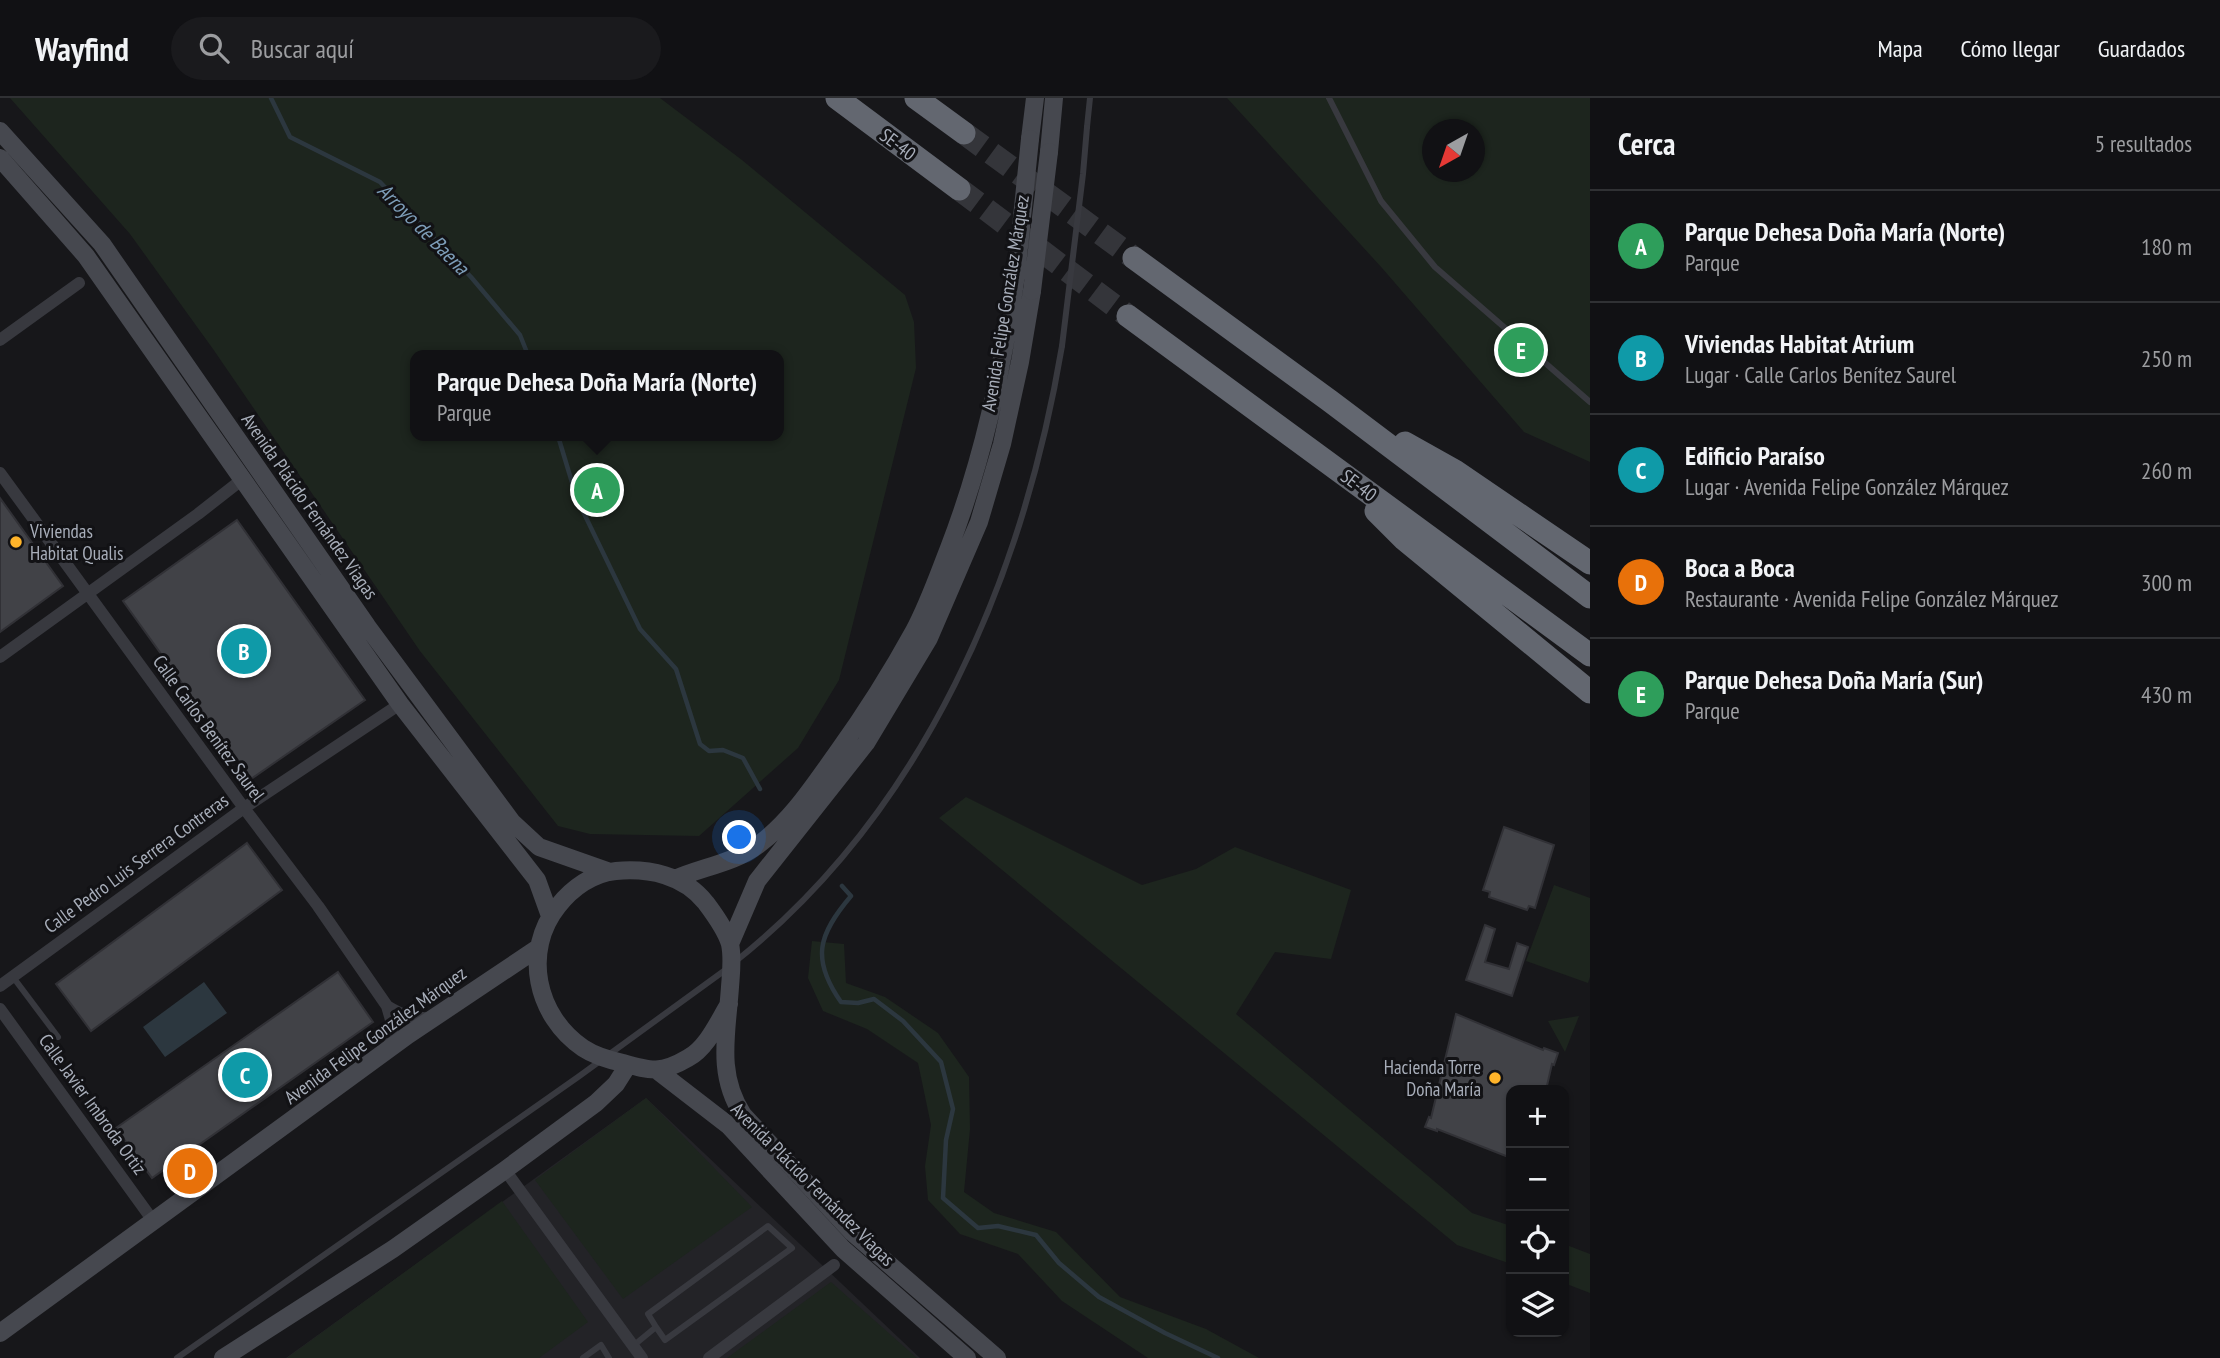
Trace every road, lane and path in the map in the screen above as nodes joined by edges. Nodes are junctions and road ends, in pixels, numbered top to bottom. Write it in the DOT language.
graph roads {
  1 [pos="837,98"];
  2 [pos="916,98"];
  3 [pos="1035,98"];
  4 [pos="1054,98"];
  5 [pos="1090,98"];
  6 [pos="1329,98"];
  7 [pos="0,131"];
  8 [pos="964,133"];
  9 [pos="0,158"];
  10 [pos="959,189"];
  11 [pos="1134,258"];
  12 [pos="79,283"];
  13 [pos="1128,316"];
  14 [pos="0,340"];
  15 [pos="1330,401"];
  16 [pos="1590,402"];
  17 [pos="1317,453"];
  18 [pos="0,472"];
  19 [pos="244,478"];
  20 [pos="1590,563"];
  21 [pos="87,594"];
  22 [pos="1590,597"];
  23 [pos="1590,655"];
  24 [pos="0,657"];
  25 [pos="1590,692"];
  26 [pos="400,704"];
  27 [pos="244,808"];
  28 [pos="610,872"];
  29 [pos="675,879"];
  30 [pos="550,916"];
  31 [pos="730,944"];
  32 [pos="538,948"];
  33 [pos="732,965"];
  34 [pos="13,976"];
  35 [pos="0,986"];
  36 [pos="729,1004"];
  37 [pos="387,1006"];
  38 [pos="0,1009"];
  39 [pos="433,1018"];
  40 [pos="58,1037"];
  41 [pos="388,1050"];
  42 [pos="603,1058"];
  43 [pos="628,1065"];
  44 [pos="658,1071"];
  45 [pos="505,1170"];
  46 [pos="154,1222"];
  47 [pos="834,1265"];
  48 [pos="656,1327"];
  49 [pos="0,1332"];
  50 [pos="633,1346"];
  51 [pos="227,1357"];
  52 [pos="177,1358"];
  53 [pos="583,1358"];
  54 [pos="609,1358"];
  55 [pos="642,1358"];
  56 [pos="709,1358"];
  57 [pos="967,1358"];
  58 [pos="997,1358"];
  1 -- 10 [label="highway, SE-40 / SE-40"];
  2 -- 8 [label="highway"];
  3 -- 29 [label="main road, Avenida Felipe González Márquez, bridge"];
  4 -- 31 [label="main road, Avenida Felipe González Márquez, bridge"];
  5 -- 33 [label="lane, bridge"];
  6 -- 16 [label="lane"];
  7 -- 28 [label="main road, Avenida Plácido Fernández Viagas"];
  9 -- 19 [label="main road, Avenida Plácido Fernández Viagas"];
  11 -- 15 [label="highway"];
  12 -- 14 [label="street"];
  13 -- 17 [label="highway, SE-40 / SE-40"];
  15 -- 20 [label="highway"];
  15 -- 22 [label="highway"];
  17 -- 23 [label="highway, SE-40 / SE-40"];
  17 -- 25 [label="highway"];
  18 -- 21 [label="street, Calle Carlos Benítez Saurel"];
  19 -- 21 [label="street"];
  19 -- 26 [label="main road, Avenida Plácido Fernández Viagas"];
  21 -- 24 [label="street"];
  21 -- 27 [label="street, Calle Carlos Benítez Saurel"];
  26 -- 27 [label="street, Calle Pedro Luis Serrera Contreras"];
  26 -- 30 [label="main road, Avenida Plácido Fernández Viagas"];
  27 -- 34 [label="street, Calle Pedro Luis Serrera Contreras"];
  27 -- 37 [label="street, Calle Carlos Benítez Saurel"];
  28 -- 29 [label="main road"];
  28 -- 30 [label="main road"];
  29 -- 31 [label="main road"];
  30 -- 32 [label="main road"];
  31 -- 33 [label="main road"];
  32 -- 39 [label="main road, Avenida Felipe González Márquez"];
  32 -- 42 [label="main road"];
  33 -- 36 [label="main road, Avenida Plácido Fernández Viagas"];
  33 -- 42 [label="lane"];
  34 -- 35 [label="street, Calle Pedro Luis Serrera Contreras"];
  34 -- 40 [label="lane"];
  36 -- 44 [label="main road"];
  36 -- 58 [label="main road, Avenida Plácido Fernández Viagas"];
  37 -- 39 [label="street"];
  37 -- 41 [label="street, Calle Carlos Benítez Saurel"];
  38 -- 46 [label="street, Calle Javier Imbroda Ortiz"];
  39 -- 41 [label="main road, Avenida Felipe González Márquez"];
  41 -- 46 [label="main road, Avenida Felipe González Márquez"];
  42 -- 43 [label="main road"];
  42 -- 52 [label="lane"];
  43 -- 44 [label="main road"];
  43 -- 45 [label="main road"];
  44 -- 57 [label="main road, Avenida Plácido Fernández Viagas"];
  45 -- 50 [label="street"];
  45 -- 51 [label="main road"];
  46 -- 49 [label="main road, Avenida Felipe González Márquez"];
  47 -- 56 [label="street"];
  48 -- 48 [label="lane"];
  48 -- 50 [label="lane"];
  50 -- 55 [label="street"];
  53 -- 54 [label="lane"];
}
